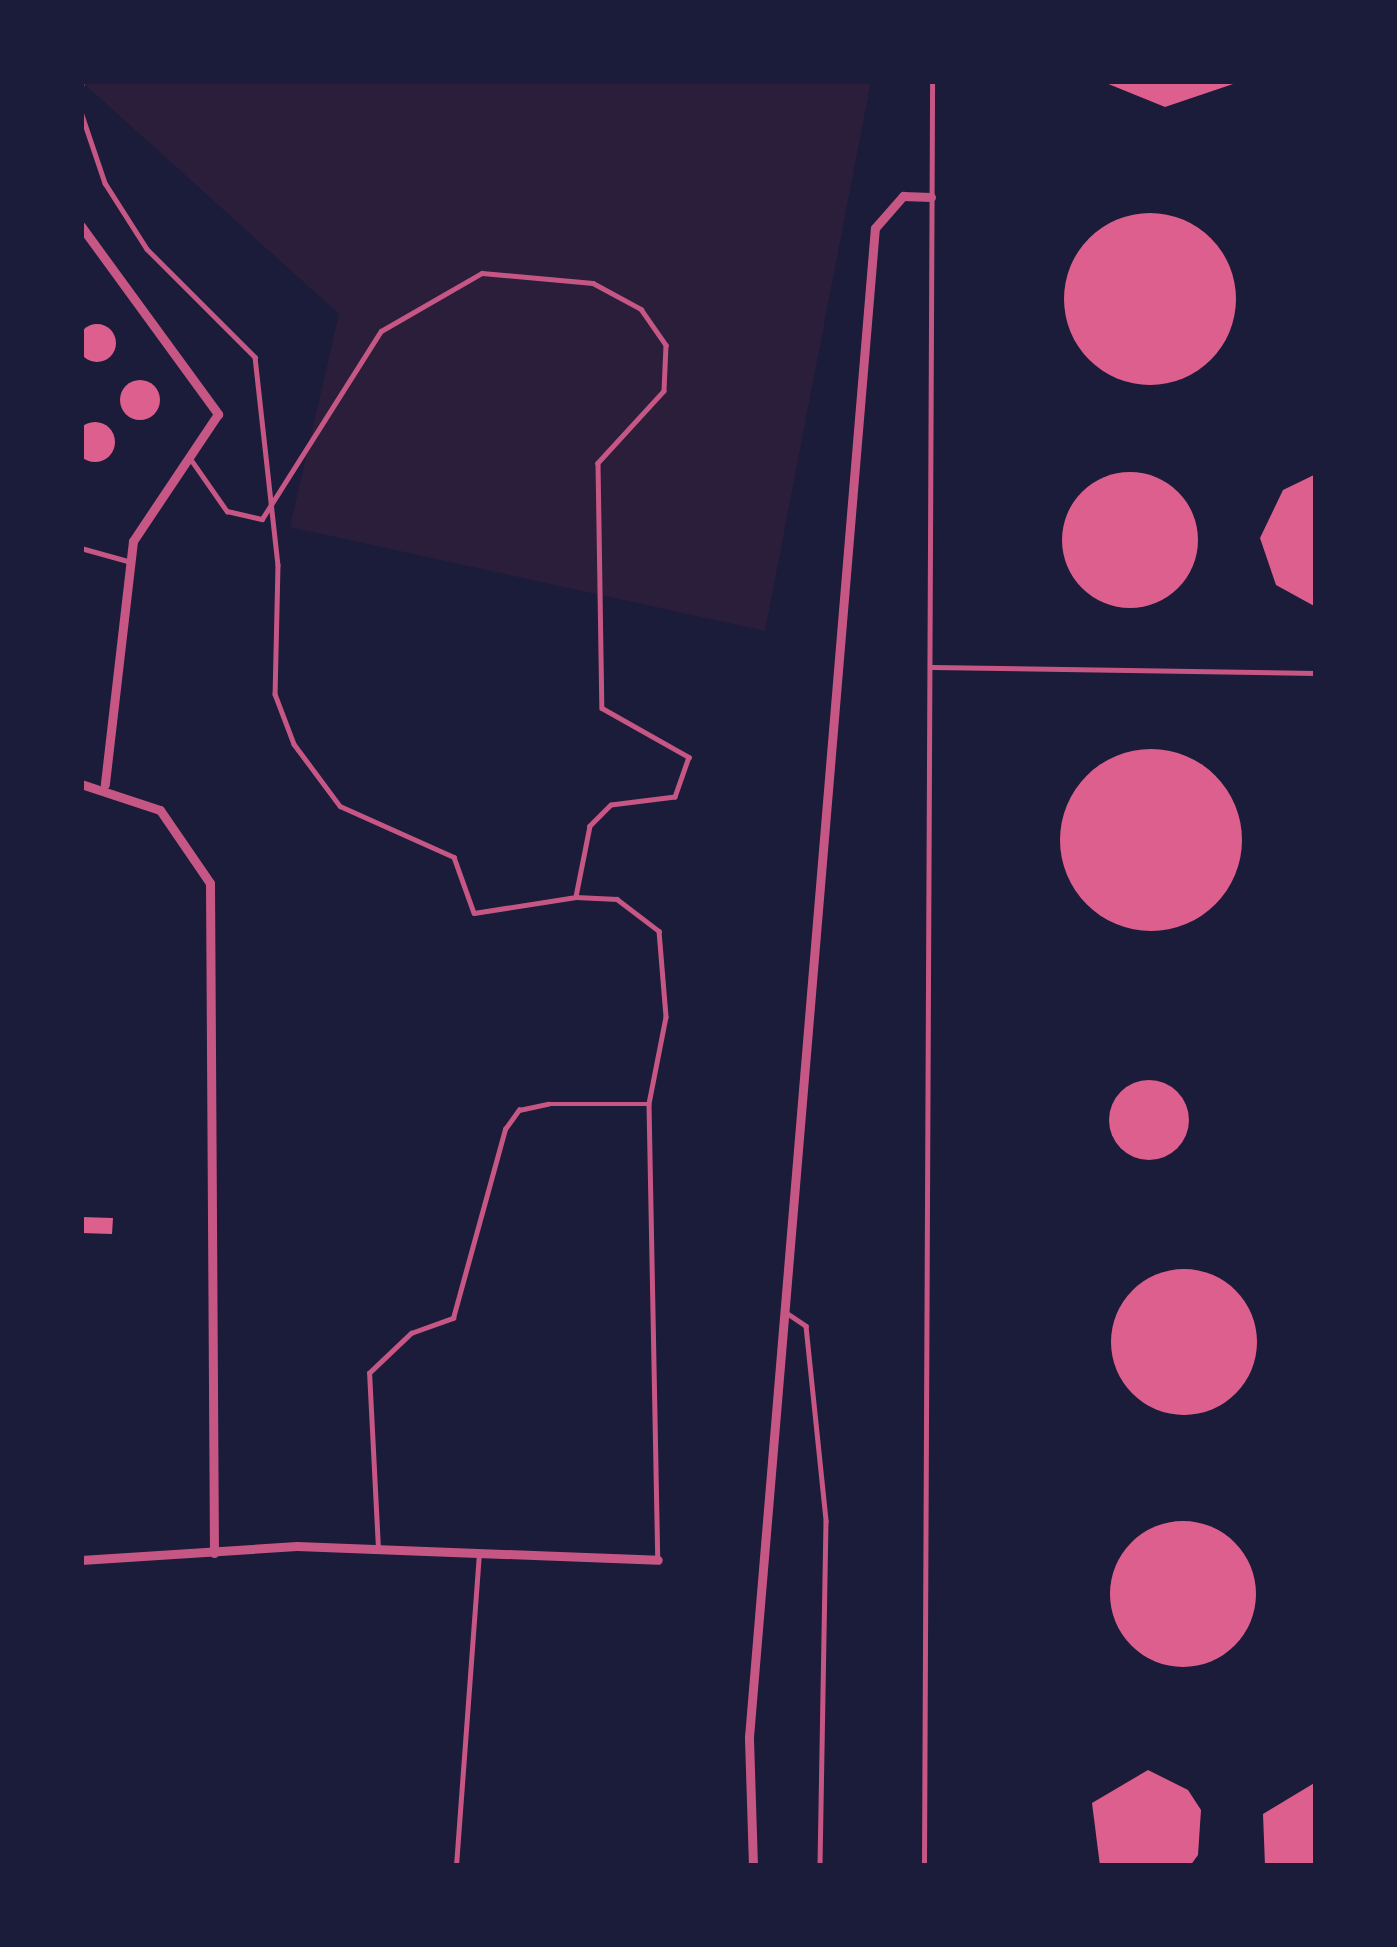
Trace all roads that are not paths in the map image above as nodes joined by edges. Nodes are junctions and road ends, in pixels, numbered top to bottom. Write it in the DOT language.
graph roads {
  1 [pos="932,81"];
  2 [pos="81,112"];
  3 [pos="931,197"];
  4 [pos="81,226"];
  5 [pos="190,458"];
  6 [pos="266,517"];
  7 [pos="81,548"];
  8 [pos="128,561"];
  9 [pos="932,667"];
  10 [pos="1316,674"];
  11 [pos="81,784"];
  12 [pos="105,784"];
  13 [pos="576,897"];
  14 [pos="649,1104"];
  15 [pos="787,1313"];
  16 [pos="378,1549"];
  17 [pos="214,1553"];
  18 [pos="479,1553"];
  19 [pos="81,1560"];
  20 [pos="658,1560"];
  21 [pos="456,1866"];
  22 [pos="754,1866"];
  23 [pos="820,1866"];
  24 [pos="924,1866"];
  1 -- 3 [label="lane"];
  2 -- 6 [label="lane"];
  3 -- 9 [label="lane"];
  3 -- 15 [label="street"];
  4 -- 5 [label="street"];
  5 -- 6 [label="lane"];
  5 -- 8 [label="street"];
  6 -- 13 [label="lane"];
  6 -- 13 [label="lane"];
  7 -- 8 [label="lane"];
  8 -- 12 [label="street"];
  9 -- 10 [label="lane"];
  9 -- 24 [label="lane"];
  11 -- 12 [label="street"];
  12 -- 17 [label="street"];
  13 -- 14 [label="lane"];
  14 -- 16 [label="lane"];
  14 -- 20 [label="lane"];
  15 -- 22 [label="street"];
  15 -- 23 [label="lane"];
  16 -- 17 [label="street"];
  16 -- 18 [label="street"];
  17 -- 19 [label="street"];
  18 -- 20 [label="street"];
  18 -- 21 [label="lane"];
}
